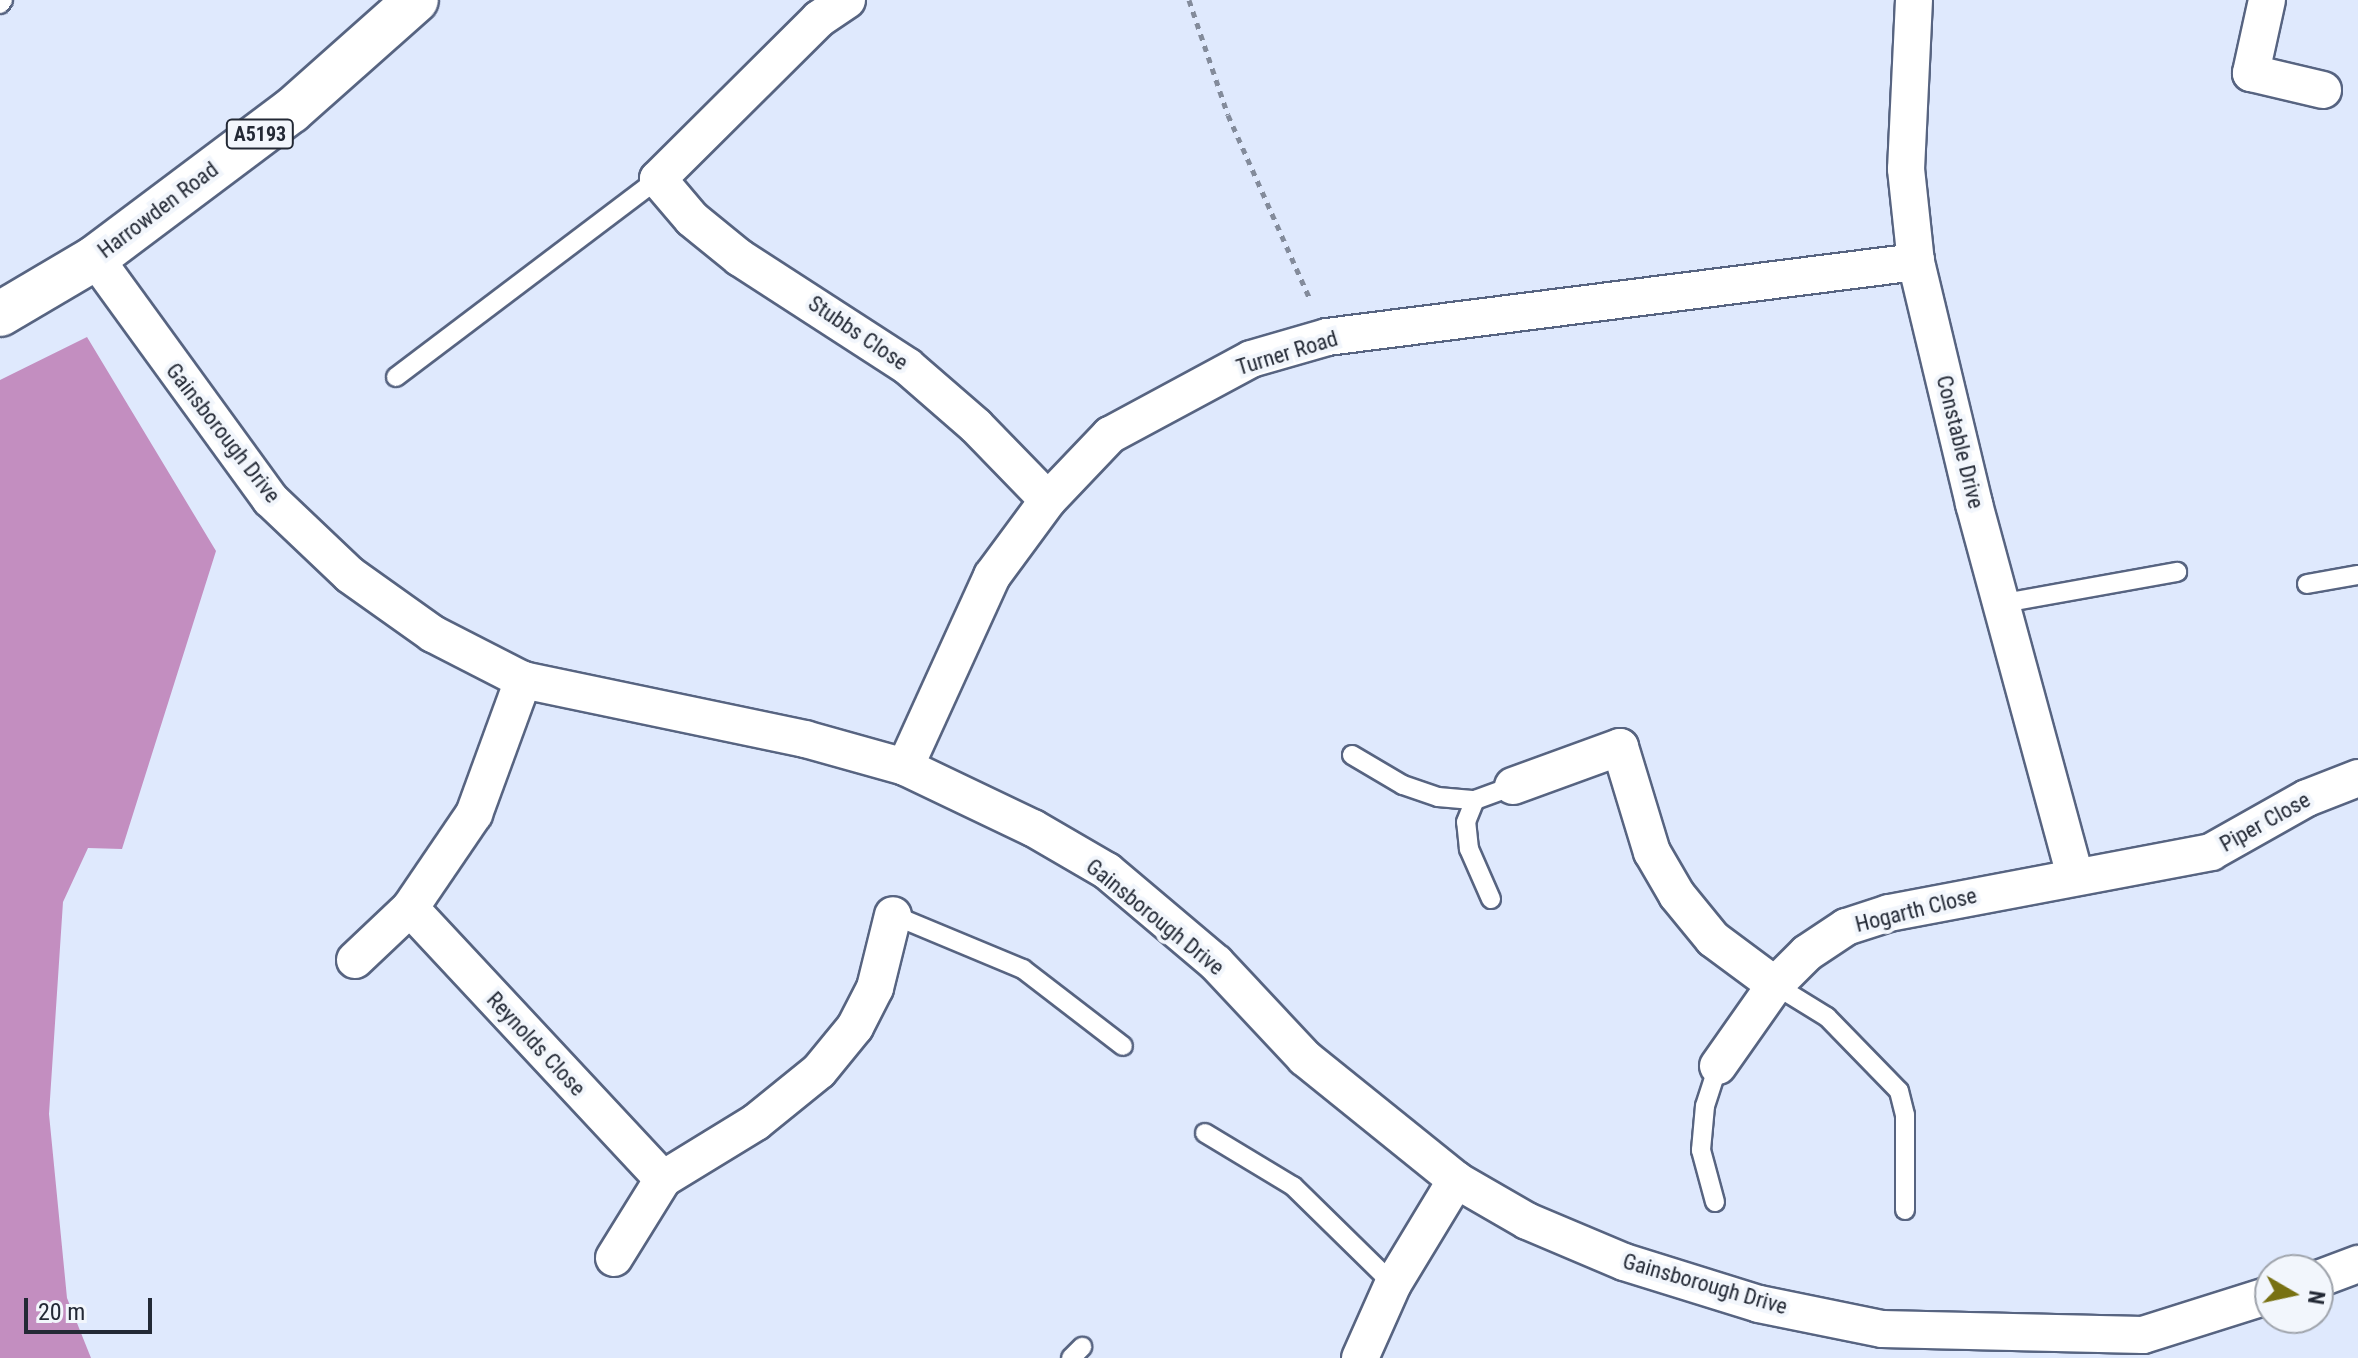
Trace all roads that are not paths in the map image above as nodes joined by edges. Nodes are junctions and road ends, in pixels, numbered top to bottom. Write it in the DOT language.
graph roads {
  1 [pos="416,0"];
  2 [pos="847,0"];
  3 [pos="1914,0"];
  4 [pos="2267,0"];
  5 [pos="2323,90"];
  6 [pos="658,179"];
  7 [pos="95,258"];
  8 [pos="1916,262"];
  9 [pos="0,314"];
  10 [pos="396,377"];
  11 [pos="1048,500"];
  12 [pos="2177,572"];
  13 [pos="2358,575"];
  14 [pos="2307,584"];
  15 [pos="2004,603"];
  16 [pos="523,680"];
  17 [pos="1352,755"];
  18 [pos="905,767"];
  19 [pos="2358,778"];
  20 [pos="1513,786"];
  21 [pos="1475,800"];
  22 [pos="2075,875"];
  23 [pos="1491,899"];
  24 [pos="410,908"];
  25 [pos="893,915"];
  26 [pos="355,960"];
  27 [pos="1775,985"];
  28 [pos="1123,1046"];
  29 [pos="1718,1066"];
  30 [pos="1205,1133"];
  31 [pos="663,1179"];
  32 [pos="1456,1180"];
  33 [pos="1715,1202"];
  34 [pos="1905,1210"];
  35 [pos="614,1258"];
  36 [pos="2358,1264"];
  37 [pos="2334,1273"];
  38 [pos="1393,1284"];
  39 [pos="2254,1302"];
  40 [pos="2145,1347"];
  41 [pos="1360,1358"];
  1 -- 7 [label="main road, Harrowden Road / A5193"];
  2 -- 6 [label="street"];
  3 -- 8 [label="street, Constable Drive"];
  4 -- 5 [label="street"];
  6 -- 10 [label="lane"];
  6 -- 11 [label="street, Stubbs Close"];
  7 -- 9 [label="main road, Harrowden Road / A5193"];
  7 -- 16 [label="street, Gainsborough Drive"];
  8 -- 11 [label="street, Turner Road"];
  8 -- 15 [label="street, Constable Drive"];
  11 -- 18 [label="street, Turner Road"];
  12 -- 15 [label="lane"];
  13 -- 14 [label="lane"];
  15 -- 22 [label="street, Constable Drive"];
  16 -- 18 [label="street, Gainsborough Drive"];
  16 -- 24 [label="street"];
  17 -- 21 [label="lane"];
  18 -- 32 [label="street, Gainsborough Drive"];
  19 -- 22 [label="street, Piper Close"];
  20 -- 21 [label="lane"];
  20 -- 27 [label="street"];
  21 -- 23 [label="lane"];
  22 -- 27 [label="street, Hogarth Close"];
  24 -- 26 [label="street"];
  24 -- 31 [label="street, Reynolds Close"];
  25 -- 28 [label="lane"];
  25 -- 31 [label="street"];
  27 -- 29 [label="street, Hogarth Close"];
  27 -- 34 [label="lane"];
  29 -- 33 [label="lane"];
  30 -- 38 [label="lane"];
  31 -- 35 [label="street"];
  32 -- 38 [label="street"];
  32 -- 40 [label="street, Gainsborough Drive"];
  36 -- 37 [label="street"];
  38 -- 41 [label="street"];
  39 -- 40 [label="street, Gainsborough Drive"];
}
